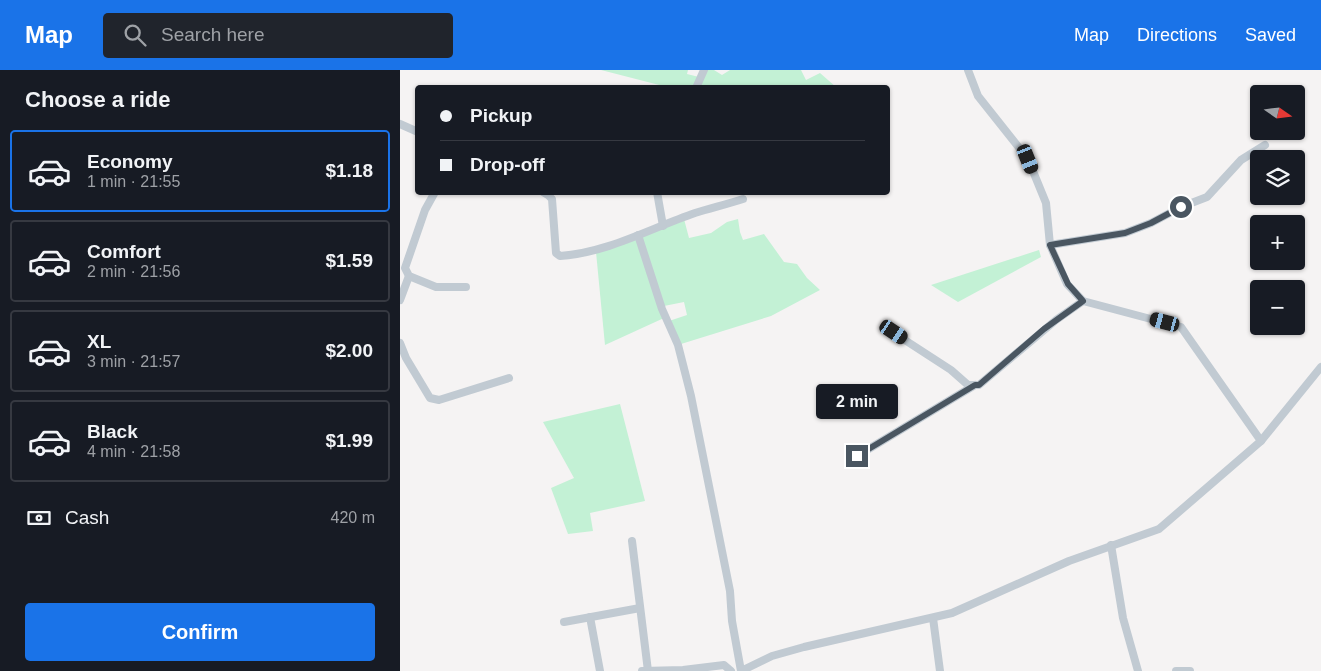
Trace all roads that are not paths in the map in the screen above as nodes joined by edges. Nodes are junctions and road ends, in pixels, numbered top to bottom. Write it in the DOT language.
graph roads {
  1 [pos="704,70"];
  2 [pos="968,70"];
  3 [pos="697,85"];
  4 [pos="400,124"];
  5 [pos="415,131"];
  6 [pos="1265,145"];
  7 [pos="433,195"];
  8 [pos="548,195"];
  9 [pos="658,195"];
  10 [pos="744,199"];
  11 [pos="663,226"];
  12 [pos="638,235"];
  13 [pos="1050,245"];
  14 [pos="409,276"];
  15 [pos="466,287"];
  16 [pos="400,300"];
  17 [pos="1083,301"];
  18 [pos="894,332"];
  19 [pos="400,343"];
  20 [pos="1321,367"];
  21 [pos="509,378"];
  22 [pos="975,385"];
  23 [pos="1261,441"];
  24 [pos="857,456"];
  25 [pos="632,541"];
  26 [pos="1111,545"];
  27 [pos="640,608"];
  28 [pos="590,617"];
  29 [pos="933,618"];
  30 [pos="564,622"];
  31 [pos="600,671"];
  32 [pos="642,671"];
  33 [pos="648,671"];
  34 [pos="731,671"];
  35 [pos="940,671"];
  36 [pos="1138,671"];
  37 [pos="1176,671"];
  38 [pos="1190,671"];
  1 -- 3 [label="street"];
  2 -- 13 [label="street"];
  4 -- 5 [label="street"];
  6 -- 13 [label="street"];
  7 -- 14 [label="street"];
  8 -- 12 [label="street"];
  9 -- 11 [label="street"];
  10 -- 11 [label="street"];
  11 -- 12 [label="street"];
  12 -- 29 [label="street"];
  13 -- 17 [label="street"];
  14 -- 15 [label="street"];
  14 -- 16 [label="street"];
  17 -- 22 [label="street"];
  17 -- 23 [label="street"];
  18 -- 22 [label="street"];
  19 -- 21 [label="street"];
  20 -- 23 [label="street"];
  22 -- 24 [label="street"];
  23 -- 26 [label="street"];
  25 -- 27 [label="street"];
  26 -- 29 [label="street"];
  26 -- 36 [label="street"];
  27 -- 28 [label="street"];
  27 -- 33 [label="street"];
  28 -- 30 [label="street"];
  28 -- 31 [label="street"];
  29 -- 35 [label="street"];
  32 -- 33 [label="street"];
  33 -- 34 [label="street"];
  37 -- 38 [label="street"];
}
